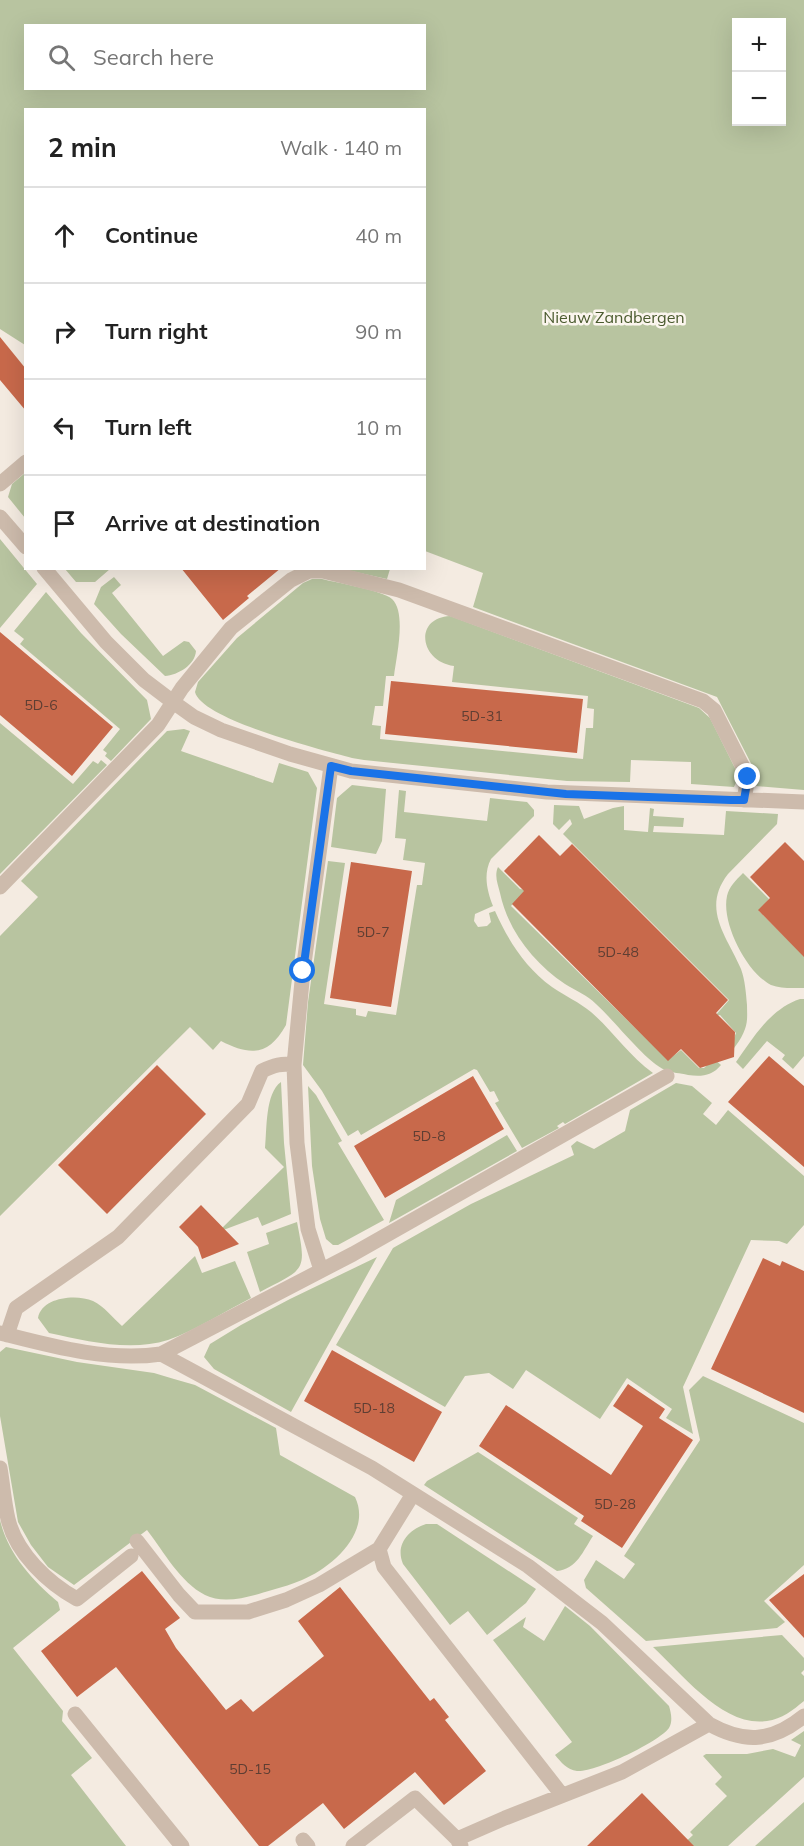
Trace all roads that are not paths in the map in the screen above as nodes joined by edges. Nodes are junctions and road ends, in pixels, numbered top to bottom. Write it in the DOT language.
graph roads {
  1 [pos="24,464"];
  2 [pos="0,484"];
  3 [pos="0,517"];
  4 [pos="24,545"];
  5 [pos="46,570"];
  6 [pos="315,570"];
  7 [pos="173,702"];
  8 [pos="331,766"];
  9 [pos="744,800"];
  10 [pos="804,802"];
  11 [pos="0,887"];
  12 [pos="294,1065"];
  13 [pos="668,1076"];
  14 [pos="321,1270"];
  15 [pos="3,1334"];
  16 [pos="161,1354"];
  17 [pos="0,1468"];
  18 [pos="413,1494"];
  19 [pos="137,1541"];
  20 [pos="379,1549"];
  21 [pos="131,1557"];
  22 [pos="75,1714"];
  23 [pos="804,1716"];
  24 [pos="709,1724"];
  25 [pos="562,1795"];
  26 [pos="459,1843"];
  27 [pos="182,1846"];
  28 [pos="352,1846"];
  1 -- 2 [label="lane"];
  3 -- 4 [label="lane"];
  5 -- 7 [label="lane"];
  6 -- 7 [label="lane"];
  6 -- 9 [label="lane"];
  7 -- 8 [label="lane"];
  7 -- 11 [label="lane"];
  8 -- 9 [label="lane"];
  8 -- 12 [label="lane"];
  9 -- 10 [label="lane"];
  12 -- 14 [label="lane"];
  12 -- 15 [label="lane"];
  13 -- 14 [label="lane"];
  14 -- 16 [label="lane"];
  15 -- 16 [label="lane"];
  16 -- 18 [label="lane"];
  17 -- 21 [label="lane"];
  18 -- 20 [label="lane"];
  18 -- 24 [label="lane"];
  19 -- 20 [label="lane"];
  20 -- 25 [label="lane"];
  22 -- 27 [label="lane"];
  23 -- 24 [label="lane"];
  24 -- 25 [label="lane"];
  25 -- 26 [label="lane"];
  26 -- 28 [label="lane"];
}
